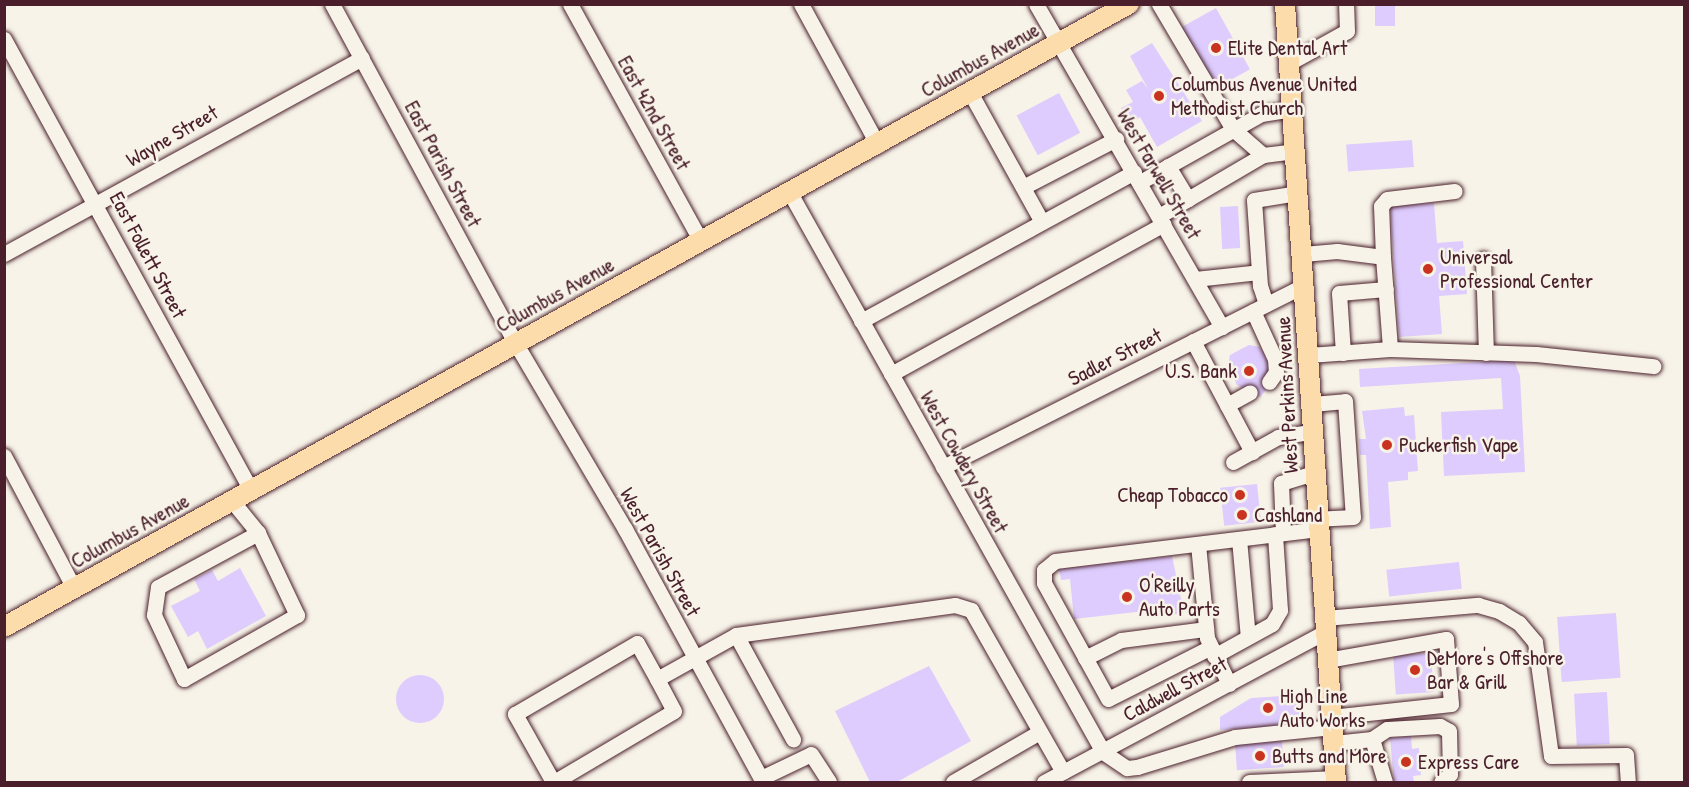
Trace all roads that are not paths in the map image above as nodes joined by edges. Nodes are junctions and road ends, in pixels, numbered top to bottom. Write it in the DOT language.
graph roads {
  1 [pos="332,4"];
  2 [pos="570,4"];
  3 [pos="801,4"];
  4 [pos="1036,4"];
  5 [pos="1129,4"];
  6 [pos="1159,4"];
  7 [pos="1285,4"];
  8 [pos="1346,4"];
  9 [pos="4,39"];
  10 [pos="1058,44"];
  11 [pos="362,58"];
  12 [pos="1289,63"];
  13 [pos="970,94"];
  14 [pos="1293,109"];
  15 [pos="1233,129"];
  16 [pos="1116,138"];
  17 [pos="878,145"];
  18 [pos="1296,151"];
  19 [pos="1263,155"];
  20 [pos="1168,166"];
  21 [pos="1137,177"];
  22 [pos="1023,187"];
  23 [pos="1455,190"];
  24 [pos="790,193"];
  25 [pos="1298,193"];
  26 [pos="1188,199"];
  27 [pos="97,203"];
  28 [pos="1162,220"];
  29 [pos="1042,222"];
  30 [pos="701,241"];
  31 [pos="4,254"];
  32 [pos="1303,254"];
  33 [pos="1383,257"];
  34 [pos="1483,259"];
  35 [pos="1259,272"];
  36 [pos="1195,279"];
  37 [pos="1305,285"];
  38 [pos="1386,289"];
  39 [pos="1260,308"];
  40 [pos="861,321"];
  41 [pos="1222,327"];
  42 [pos="1193,341"];
  43 [pos="516,344"];
  44 [pos="1390,349"];
  45 [pos="1343,353"];
  46 [pos="1486,353"];
  47 [pos="1309,355"];
  48 [pos="1653,366"];
  49 [pos="891,374"];
  50 [pos="1269,382"];
  51 [pos="1250,392"];
  52 [pos="1312,404"];
  53 [pos="1227,405"];
  54 [pos="1314,431"];
  55 [pos="1252,452"];
  56 [pos="4,456"];
  57 [pos="1233,462"];
  58 [pos="944,467"];
  59 [pos="1316,472"];
  60 [pos="252,492"];
  61 [pos="233,502"];
  62 [pos="1319,524"];
  63 [pos="258,533"];
  64 [pos="1279,534"];
  65 [pos="1239,539"];
  66 [pos="1198,544"];
  67 [pos="74,588"];
  68 [pos="1325,625"];
  69 [pos="4,627"];
  70 [pos="1206,629"];
  71 [pos="736,635"];
  72 [pos="1248,637"];
  73 [pos="1213,652"];
  74 [pos="694,657"];
  75 [pos="1085,658"];
  76 [pos="1328,660"];
  77 [pos="657,679"];
  78 [pos="1229,684"];
  79 [pos="1332,729"];
  80 [pos="1038,733"];
  81 [pos="793,739"];
  82 [pos="1372,739"];
  83 [pos="1102,752"];
  84 [pos="1064,772"];
  85 [pos="762,780"];
  86 [pos="1336,780"];
  87 [pos="553,781"];
  88 [pos="829,783"];
  89 [pos="953,783"];
  90 [pos="1044,783"];
  91 [pos="1249,783"];
  92 [pos="1385,783"];
  93 [pos="1441,783"];
  94 [pos="1628,783"];
  1 -- 11 [label="street, East Parish Street"];
  2 -- 30 [label="street, East 42nd Street"];
  3 -- 17 [label="street"];
  4 -- 10 [label="street, West Farwell Street"];
  5 -- 10 [label="main road, Columbus Avenue"];
  6 -- 15 [label="street"];
  7 -- 12 [label="main road, West Perkins Avenue"];
  8 -- 12 [label="street"];
  9 -- 27 [label="street, East Follett Street"];
  10 -- 13 [label="main road, Columbus Avenue"];
  10 -- 16 [label="street, West Farwell Street"];
  11 -- 27 [label="street, Wayne Street"];
  11 -- 43 [label="street, East Parish Street"];
  12 -- 14 [label="main road, West Perkins Avenue"];
  13 -- 17 [label="main road, Columbus Avenue"];
  13 -- 22 [label="street"];
  14 -- 15 [label="street"];
  14 -- 18 [label="main road, West Perkins Avenue"];
  15 -- 19 [label="street"];
  15 -- 20 [label="street"];
  16 -- 21 [label="street, West Farwell Street"];
  16 -- 22 [label="street"];
  17 -- 24 [label="main road, Columbus Avenue"];
  18 -- 19 [label="street"];
  18 -- 25 [label="main road, West Perkins Avenue"];
  19 -- 26 [label="street"];
  20 -- 21 [label="street"];
  20 -- 26 [label="street"];
  21 -- 28 [label="street, West Farwell Street"];
  21 -- 29 [label="street"];
  22 -- 29 [label="street"];
  23 -- 33 [label="street"];
  24 -- 30 [label="main road, Columbus Avenue"];
  24 -- 40 [label="street, West Cowdery Street"];
  25 -- 32 [label="main road, West Perkins Avenue"];
  25 -- 35 [label="street"];
  26 -- 28 [label="street"];
  27 -- 31 [label="street, Wayne Street"];
  27 -- 60 [label="street, East Follett Street"];
  28 -- 36 [label="street, West Farwell Street"];
  28 -- 49 [label="street"];
  29 -- 40 [label="street"];
  30 -- 43 [label="main road, Columbus Avenue"];
  32 -- 33 [label="street"];
  32 -- 37 [label="main road, West Perkins Avenue"];
  33 -- 38 [label="street"];
  34 -- 46 [label="street"];
  35 -- 36 [label="street"];
  35 -- 39 [label="street"];
  36 -- 41 [label="street, West Farwell Street"];
  37 -- 39 [label="street, Sadler Street"];
  37 -- 47 [label="main road, West Perkins Avenue"];
  38 -- 44 [label="street"];
  38 -- 45 [label="street"];
  39 -- 41 [label="street, Sadler Street"];
  39 -- 50 [label="street"];
  40 -- 49 [label="street, West Cowdery Street"];
  41 -- 42 [label="street, Sadler Street"];
  42 -- 53 [label="street"];
  42 -- 58 [label="street, Sadler Street"];
  43 -- 60 [label="main road, Columbus Avenue"];
  43 -- 74 [label="street, West Parish Street"];
  44 -- 45 [label="street"];
  44 -- 46 [label="street"];
  45 -- 47 [label="street"];
  46 -- 48 [label="street"];
  47 -- 52 [label="main road, West Perkins Avenue"];
  49 -- 58 [label="street, West Cowdery Street"];
  51 -- 53 [label="street"];
  52 -- 54 [label="main road, West Perkins Avenue"];
  52 -- 62 [label="street"];
  53 -- 55 [label="street"];
  54 -- 55 [label="street"];
  54 -- 59 [label="main road, West Perkins Avenue"];
  55 -- 57 [label="street"];
  56 -- 67 [label="street"];
  58 -- 83 [label="street, West Cowdery Street"];
  59 -- 62 [label="main road, West Perkins Avenue"];
  59 -- 64 [label="street"];
  60 -- 61 [label="main road, Columbus Avenue"];
  61 -- 63 [label="street"];
  61 -- 67 [label="main road, Columbus Avenue"];
  62 -- 64 [label="street"];
  62 -- 68 [label="main road, West Perkins Avenue"];
  63 -- 63 [label="street"];
  64 -- 65 [label="street"];
  64 -- 72 [label="street"];
  65 -- 66 [label="street"];
  65 -- 72 [label="street"];
  66 -- 70 [label="street"];
  66 -- 75 [label="street"];
  67 -- 69 [label="main road, Columbus Avenue"];
  68 -- 76 [label="main road, West Perkins Avenue"];
  68 -- 78 [label="street, Caldwell Street"];
  68 -- 94 [label="street"];
  70 -- 73 [label="street"];
  70 -- 75 [label="street"];
  71 -- 74 [label="street"];
  71 -- 80 [label="street"];
  71 -- 81 [label="street"];
  72 -- 73 [label="street"];
  73 -- 75 [label="street"];
  73 -- 78 [label="street"];
  74 -- 77 [label="street"];
  74 -- 85 [label="street, West Parish Street"];
  76 -- 79 [label="main road, West Perkins Avenue"];
  76 -- 79 [label="street"];
  77 -- 87 [label="street"];
  77 -- 87 [label="street"];
  78 -- 83 [label="street, Caldwell Street"];
  79 -- 82 [label="street"];
  79 -- 83 [label="street"];
  79 -- 86 [label="main road, West Perkins Avenue"];
  80 -- 84 [label="street"];
  80 -- 89 [label="street"];
  82 -- 92 [label="street"];
  82 -- 93 [label="street"];
  83 -- 84 [label="street, Caldwell Street"];
  84 -- 90 [label="street, Caldwell Street"];
  85 -- 88 [label="street"];
  86 -- 91 [label="street"];
}
